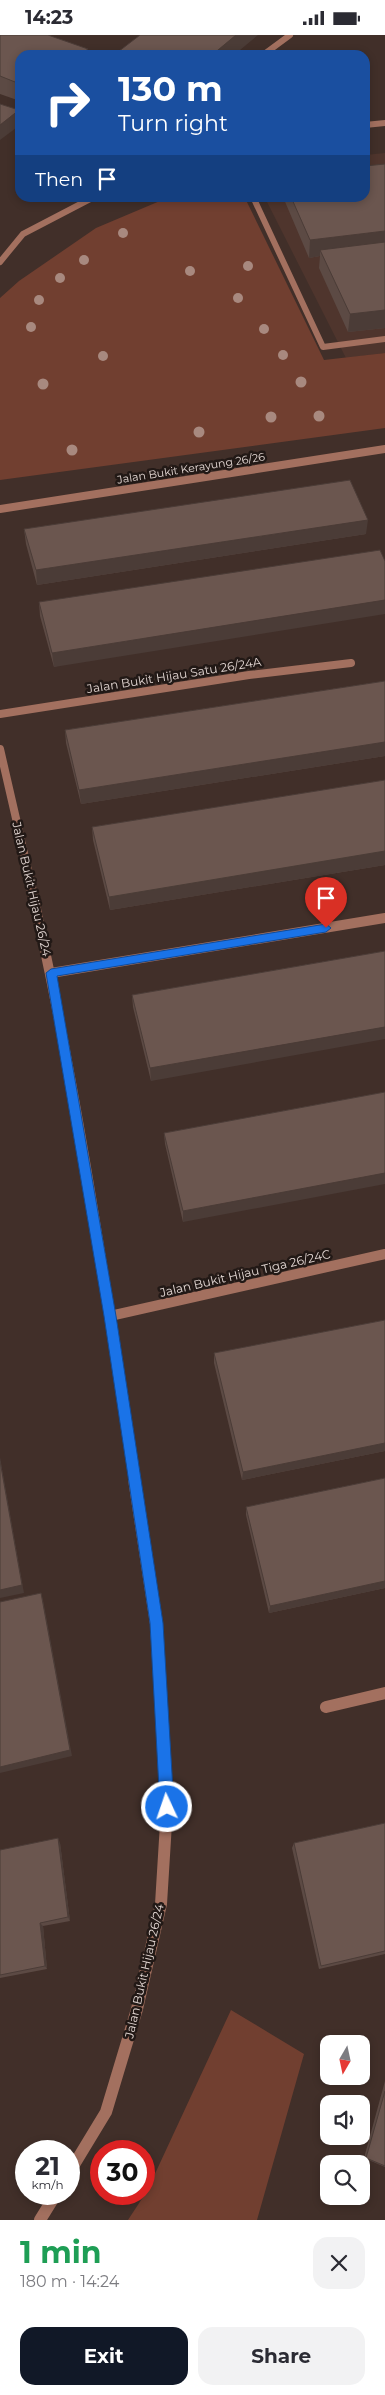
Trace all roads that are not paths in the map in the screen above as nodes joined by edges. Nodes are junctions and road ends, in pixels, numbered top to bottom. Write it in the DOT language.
graph roads {
  1 [pos="290,35"];
  2 [pos="270,50"];
  3 [pos="385,123"];
  4 [pos="370,124"];
  5 [pos="84,202"];
  6 [pos="255,202"];
  7 [pos="0,262"];
  8 [pos="385,339"];
  9 [pos="384,451"];
  10 [pos="0,509"];
  11 [pos="351,663"];
  12 [pos="0,714"];
  13 [pos="0,749"];
  14 [pos="385,918"];
  15 [pos="51,973"];
  16 [pos="385,1254"];
  17 [pos="110,1316"];
  18 [pos="385,1693"];
  19 [pos="326,1707"];
  20 [pos="80,2155"];
  21 [pos="49,2205"];
  22 [pos="40,2220"];
  1 -- 2 [label="street"];
  3 -- 4 [label="street"];
  5 -- 7 [label="street"];
  6 -- 8 [label="street"];
  9 -- 10 [label="street, Jalan Bukit Kerayung 26/26"];
  11 -- 12 [label="street, Jalan Bukit Hijau Satu 26/24A"];
  13 -- 15 [label="street, Jalan Bukit Hijau 26/24"];
  14 -- 15 [label="street"];
  15 -- 17 [label="street, Jalan Bukit Hijau 26/24"];
  16 -- 17 [label="street, Jalan Bukit Hijau Tiga 26/24C"];
  17 -- 20 [label="street, Jalan Bukit Hijau 26/24"];
  18 -- 19 [label="street"];
  21 -- 22 [label="street"];
}
